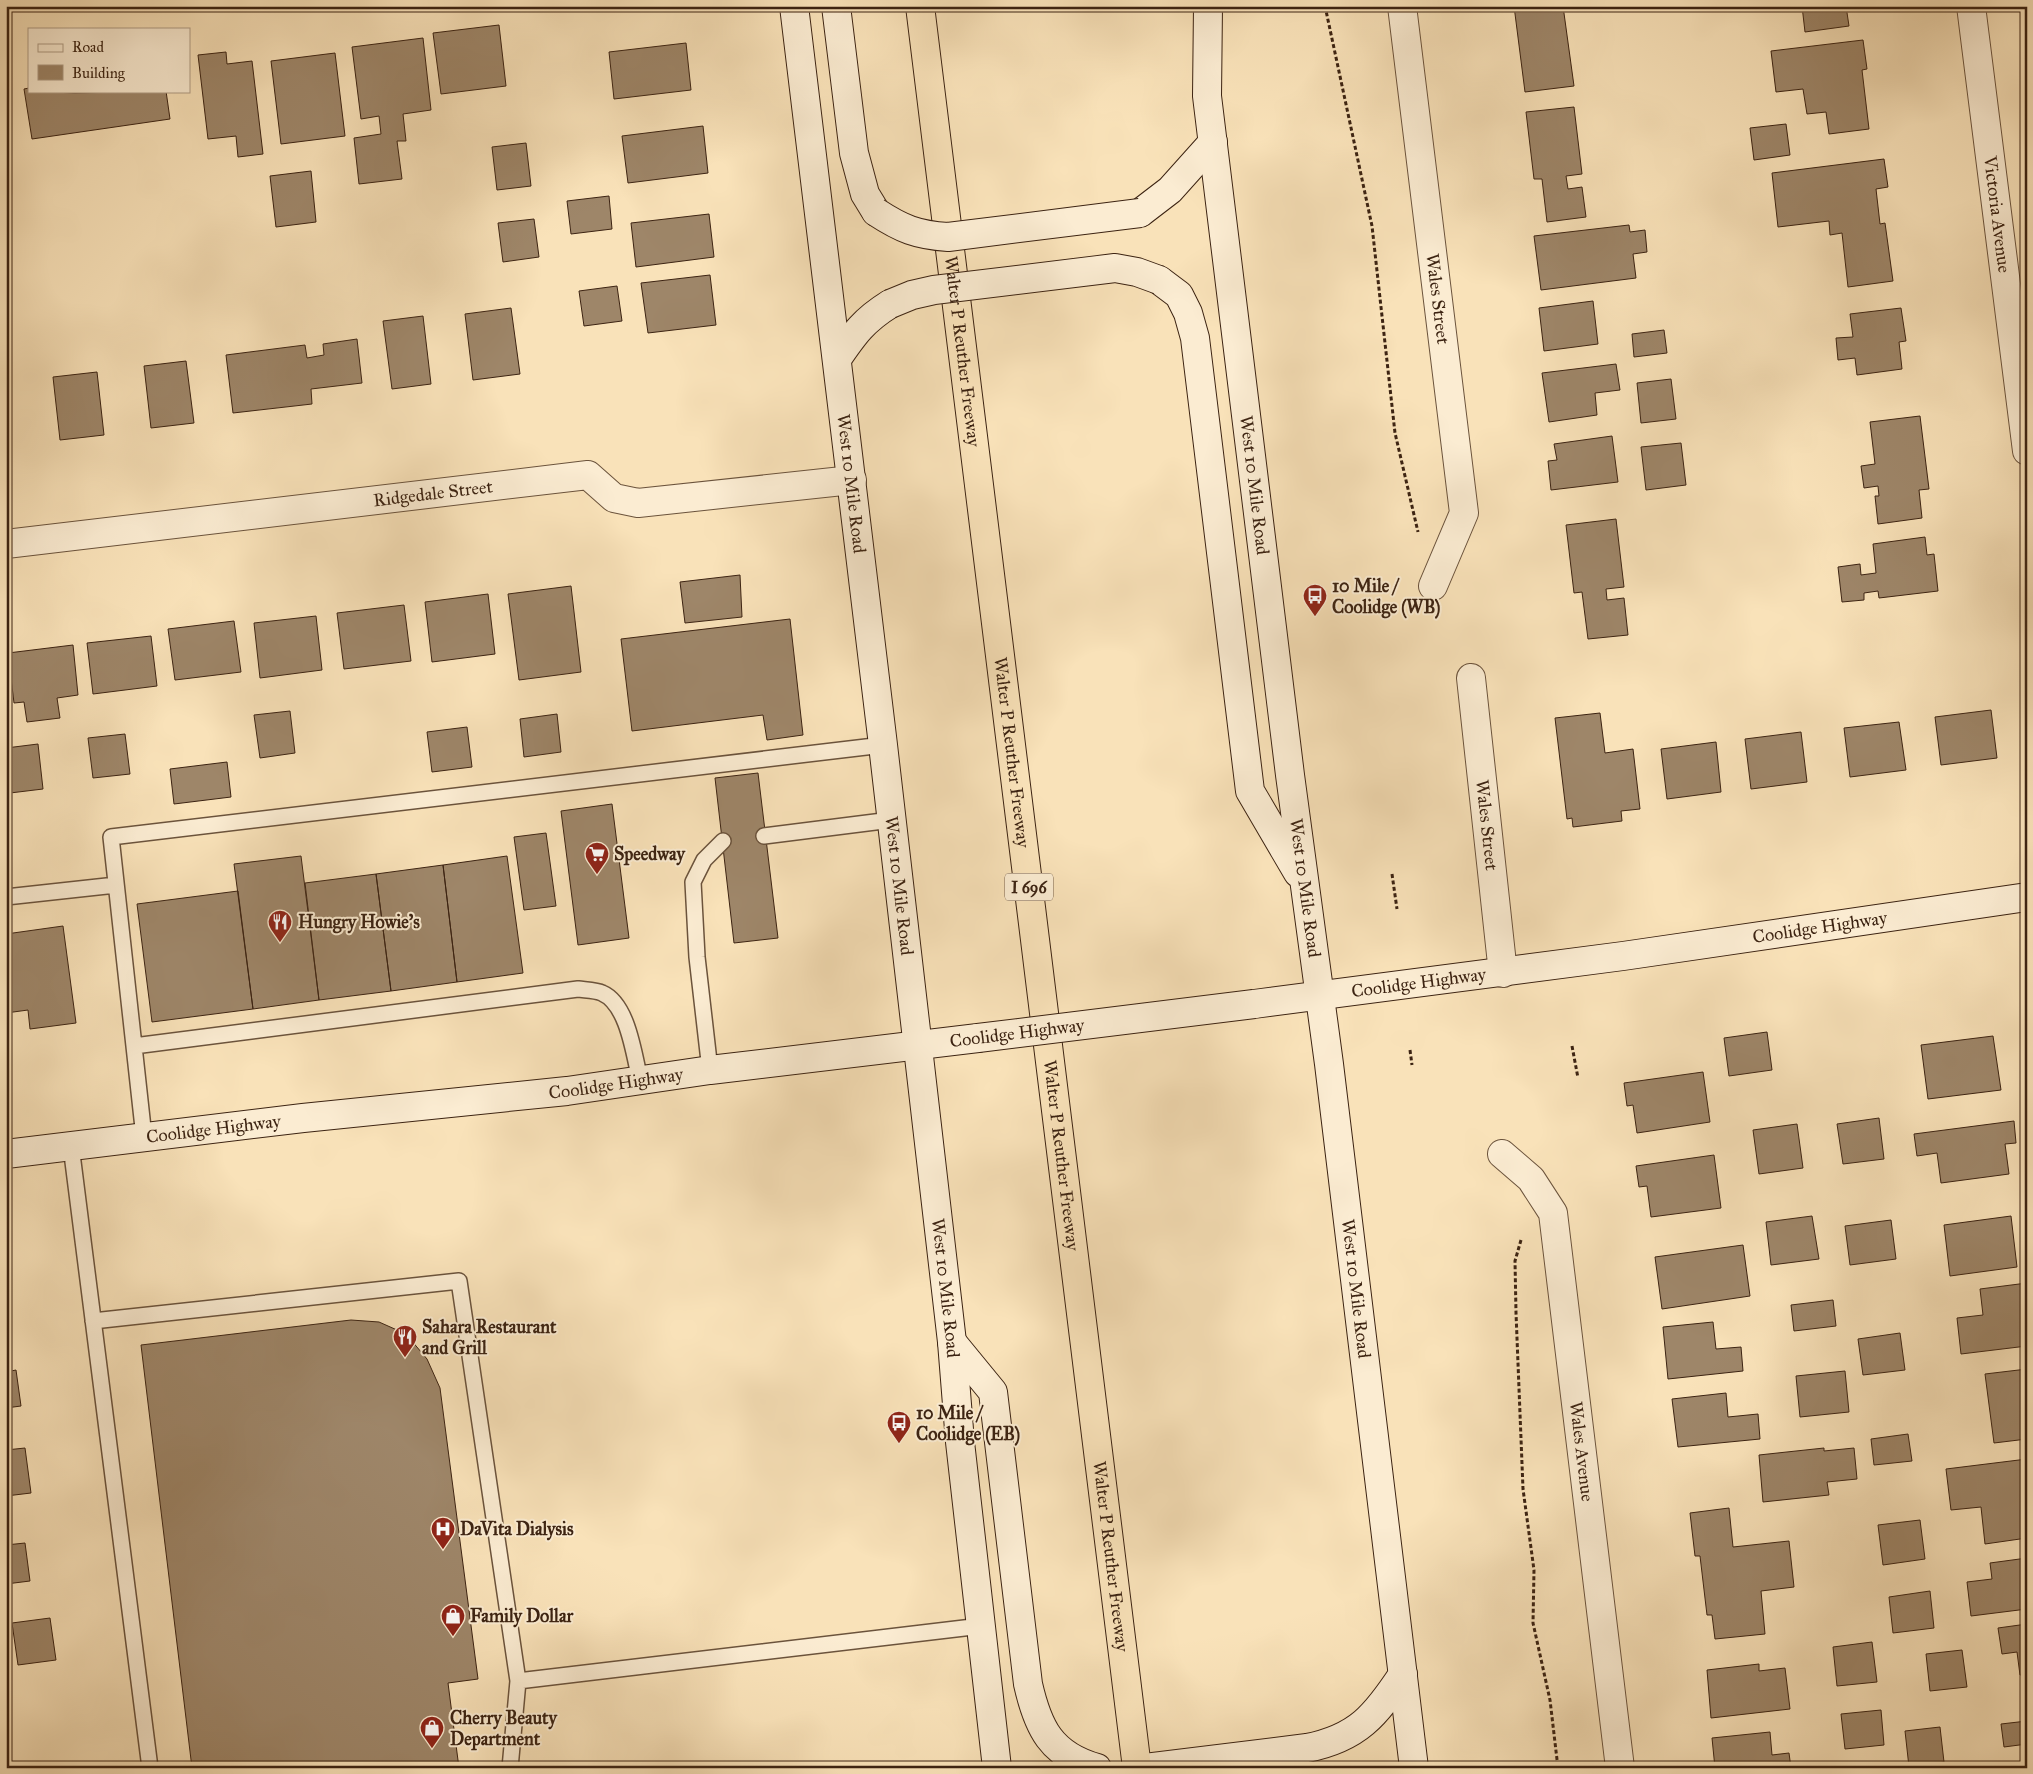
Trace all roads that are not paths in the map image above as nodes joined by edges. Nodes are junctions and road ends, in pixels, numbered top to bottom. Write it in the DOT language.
graph roads {
  1 [pos="794,6"];
  2 [pos="836,6"];
  3 [pos="920,6"];
  4 [pos="1208,6"];
  5 [pos="1402,6"];
  6 [pos="1971,6"];
  7 [pos="1212,142"];
  8 [pos="837,358"];
  9 [pos="2027,451"];
  10 [pos="852,480"];
  11 [pos="6,544"];
  12 [pos="1432,586"];
  13 [pos="1471,678"];
  14 [pos="883,745"];
  15 [pos="891,820"];
  16 [pos="764,836"];
  17 [pos="723,841"];
  18 [pos="1304,883"];
  19 [pos="116,885"];
  20 [pos="6,896"];
  21 [pos="2027,897"];
  22 [pos="1503,973"];
  23 [pos="1319,996"];
  24 [pos="917,1045"];
  25 [pos="134,1046"];
  26 [pos="710,1070"];
  27 [pos="640,1080"];
  28 [pos="144,1137"];
  29 [pos="71,1146"];
  30 [pos="6,1154"];
  31 [pos="1502,1154"];
  32 [pos="93,1322"];
  33 [pos="952,1342"];
  34 [pos="981,1626"];
  35 [pos="1403,1674"];
  36 [pos="518,1681"];
  37 [pos="150,1768"];
  38 [pos="510,1768"];
  39 [pos="997,1768"];
  40 [pos="1097,1768"];
  41 [pos="1137,1768"];
  42 [pos="1145,1768"];
  43 [pos="1414,1768"];
  44 [pos="1620,1768"];
  1 -- 8 [label="main road, West 10 Mile Road"];
  2 -- 7 [label="main road, bridge"];
  3 -- 41 [label="highway, Walter P Reuther Freeway / I 696"];
  4 -- 7 [label="main road, West 10 Mile Road"];
  5 -- 12 [label="main road, Wales Street"];
  6 -- 9 [label="main road, Victoria Avenue"];
  7 -- 18 [label="main road, West 10 Mile Road"];
  8 -- 10 [label="main road, West 10 Mile Road"];
  8 -- 18 [label="main road, bridge"];
  10 -- 11 [label="main road, Ridgedale Street"];
  10 -- 14 [label="main road, West 10 Mile Road"];
  13 -- 22 [label="main road, Wales Street"];
  14 -- 15 [label="main road, West 10 Mile Road"];
  14 -- 19 [label="lane"];
  15 -- 16 [label="lane"];
  15 -- 24 [label="main road, West 10 Mile Road"];
  17 -- 26 [label="lane"];
  18 -- 23 [label="main road, West 10 Mile Road"];
  19 -- 20 [label="lane"];
  19 -- 25 [label="lane"];
  21 -- 22 [label="main road, Coolidge Highway"];
  22 -- 23 [label="main road, Coolidge Highway"];
  23 -- 24 [label="main road, Coolidge Highway, bridge"];
  23 -- 35 [label="main road, West 10 Mile Road"];
  24 -- 26 [label="main road, Coolidge Highway"];
  24 -- 33 [label="main road, West 10 Mile Road"];
  25 -- 27 [label="lane"];
  25 -- 28 [label="lane"];
  26 -- 27 [label="main road, Coolidge Highway"];
  27 -- 28 [label="main road, Coolidge Highway"];
  28 -- 29 [label="main road, Coolidge Highway"];
  29 -- 30 [label="main road, Coolidge Highway"];
  29 -- 32 [label="lane"];
  31 -- 44 [label="main road, Wales Avenue"];
  32 -- 36 [label="lane"];
  32 -- 37 [label="lane"];
  33 -- 34 [label="main road, West 10 Mile Road"];
  33 -- 40 [label="main road"];
  34 -- 36 [label="lane"];
  34 -- 39 [label="main road, West 10 Mile Road"];
  35 -- 42 [label="main road"];
  35 -- 43 [label="main road, West 10 Mile Road"];
  36 -- 38 [label="lane"];
}
